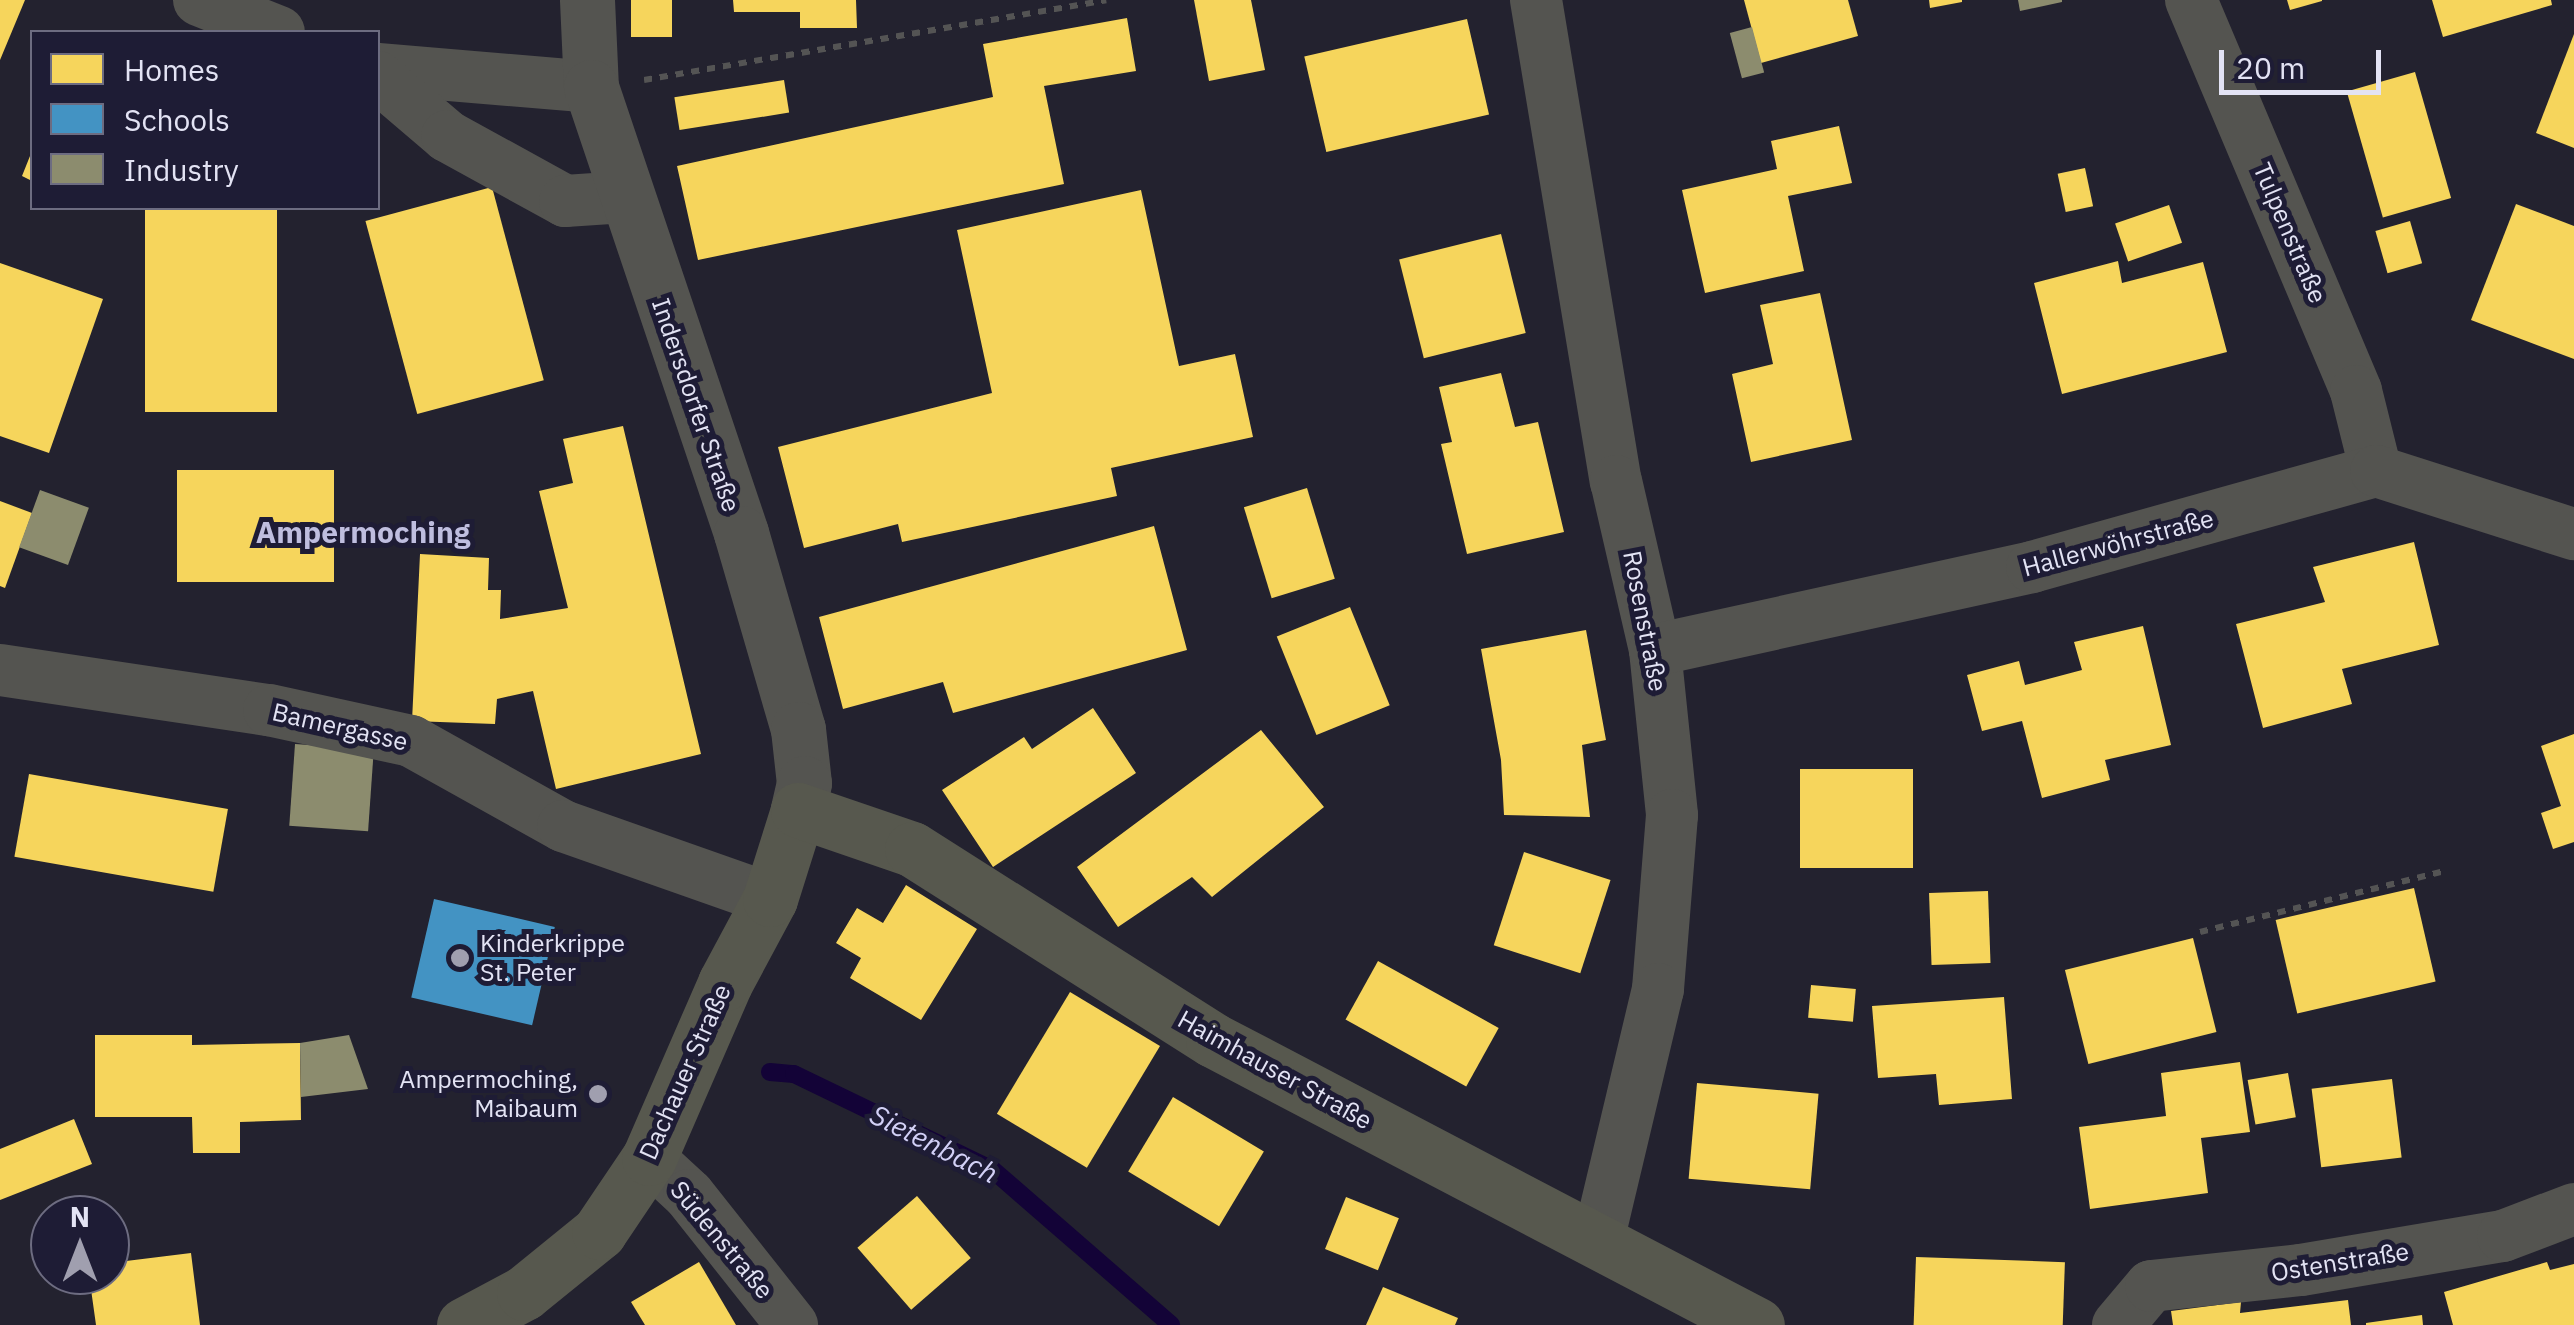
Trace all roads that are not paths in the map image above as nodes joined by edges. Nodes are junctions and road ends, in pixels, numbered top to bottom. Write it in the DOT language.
graph roads {
  1 [pos="198,0"];
  2 [pos="587,0"];
  3 [pos="1536,0"];
  4 [pos="2191,0"];
  5 [pos="273,30"];
  6 [pos="380,69"];
  7 [pos="380,79"];
  8 [pos="591,88"];
  9 [pos="625,197"];
  10 [pos="2376,471"];
  11 [pos="2574,534"];
  12 [pos="1655,650"];
  13 [pos="0,670"];
  14 [pos="798,810"];
  15 [pos="770,898"];
  16 [pos="649,1158"];
  17 [pos="2574,1209"];
  18 [pos="1598,1241"];
  19 [pos="464,1325"];
  20 [pos="792,1325"];
  21 [pos="1757,1325"];
  22 [pos="2118,1325"];
  1 -- 5 [label="street"];
  2 -- 8 [label="street, Indersdorfer Straße"];
  3 -- 12 [label="street, Rosenstraße"];
  4 -- 10 [label="street, Tulpenstraße"];
  6 -- 8 [label="street"];
  7 -- 9 [label="street"];
  8 -- 9 [label="street, Indersdorfer Straße"];
  9 -- 14 [label="street, Indersdorfer Straße"];
  10 -- 11 [label="street"];
  10 -- 12 [label="street, Hallerwöhrstraße"];
  12 -- 18 [label="street, Rosenstraße"];
  13 -- 15 [label="street, Bamergasse"];
  14 -- 15 [label="main road, Dachauer Straße"];
  14 -- 18 [label="main road, Haimhauser Straße"];
  15 -- 16 [label="main road, Dachauer Straße"];
  16 -- 19 [label="main road, Dachauer Straße"];
  16 -- 20 [label="street, Südenstraße"];
  17 -- 22 [label="street, Ostenstraße"];
  18 -- 21 [label="main road, Haimhauser Straße"];
}
